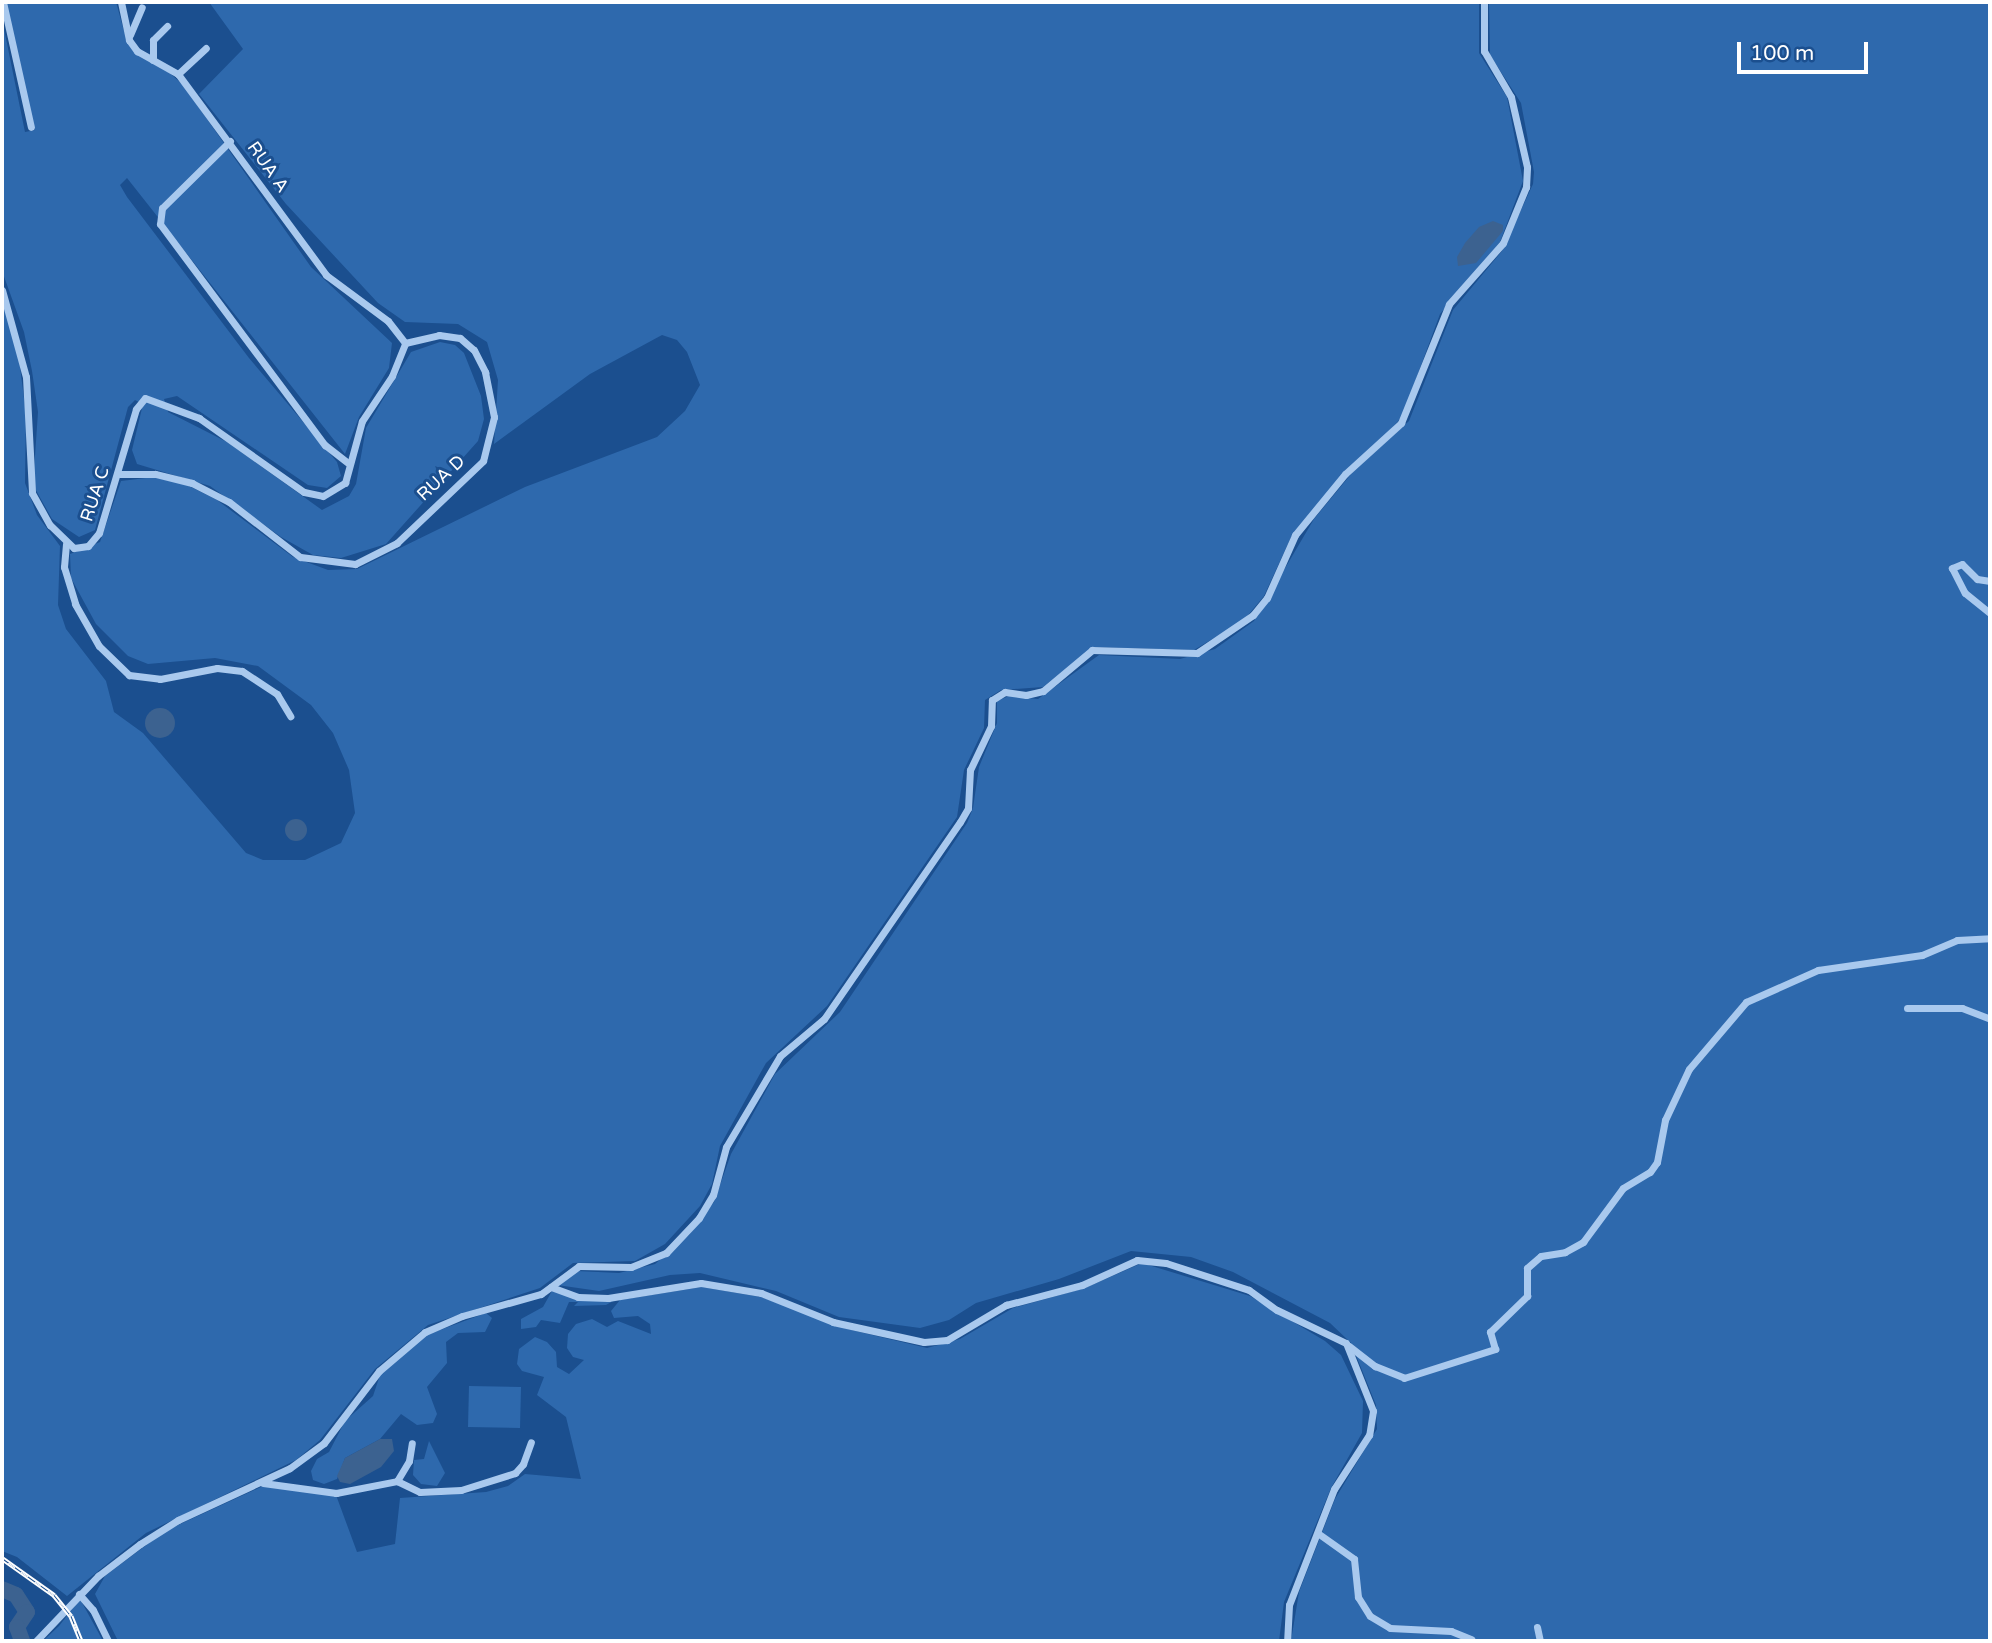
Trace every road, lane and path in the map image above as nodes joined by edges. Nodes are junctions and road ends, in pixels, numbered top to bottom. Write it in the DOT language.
graph roads {
  1 [pos="3,2"];
  2 [pos="121,2"];
  3 [pos="1484,2"];
  4 [pos="142,7"];
  5 [pos="167,26"];
  6 [pos="129,40"];
  7 [pos="206,48"];
  8 [pos="153,60"];
  9 [pos="178,74"];
  10 [pos="31,127"];
  11 [pos="230,141"];
  12 [pos="2,290"];
  13 [pos="405,343"];
  14 [pos="347,462"];
  15 [pos="120,474"];
  16 [pos="66,544"];
  17 [pos="1990,581"];
  18 [pos="1990,613"];
  19 [pos="290,716"];
  20 [pos="1990,938"];
  21 [pos="1907,1008"];
  22 [pos="1990,1019"];
  23 [pos="551,1287"];
  24 [pos="1346,1343"];
  25 [pos="531,1441"];
  26 [pos="412,1443"];
  27 [pos="397,1481"];
  28 [pos="256,1485"];
  29 [pos="1319,1534"];
  30 [pos="79,1594"];
  31 [pos="1537,1628"];
  32 [pos="1471,1639"];
  33 [pos="36,1641"];
  34 [pos="107,1641"];
  35 [pos="1287,1641"];
  36 [pos="1540,1641"];
  1 -- 10 [label="street"];
  2 -- 6 [label="street"];
  3 -- 23 [label="street"];
  4 -- 6 [label="street"];
  5 -- 8 [label="street"];
  6 -- 8 [label="street, RUA A"];
  7 -- 9 [label="street"];
  8 -- 9 [label="street, RUA A"];
  9 -- 11 [label="street, RUA A"];
  11 -- 13 [label="street, RUA A"];
  11 -- 14 [label="street"];
  12 -- 16 [label="street, RUA C"];
  13 -- 14 [label="street"];
  13 -- 15 [label="street, RUA D"];
  14 -- 15 [label="street, RUA C"];
  15 -- 16 [label="street, RUA C"];
  16 -- 19 [label="street"];
  17 -- 18 [label="street"];
  20 -- 24 [label="street"];
  21 -- 22 [label="street"];
  23 -- 24 [label="street"];
  23 -- 28 [label="street"];
  24 -- 29 [label="street"];
  25 -- 27 [label="street"];
  26 -- 27 [label="street"];
  27 -- 28 [label="street"];
  28 -- 30 [label="street"];
  29 -- 32 [label="street"];
  29 -- 35 [label="street"];
  30 -- 33 [label="street"];
  30 -- 34 [label="street"];
  31 -- 36 [label="street"];
}
